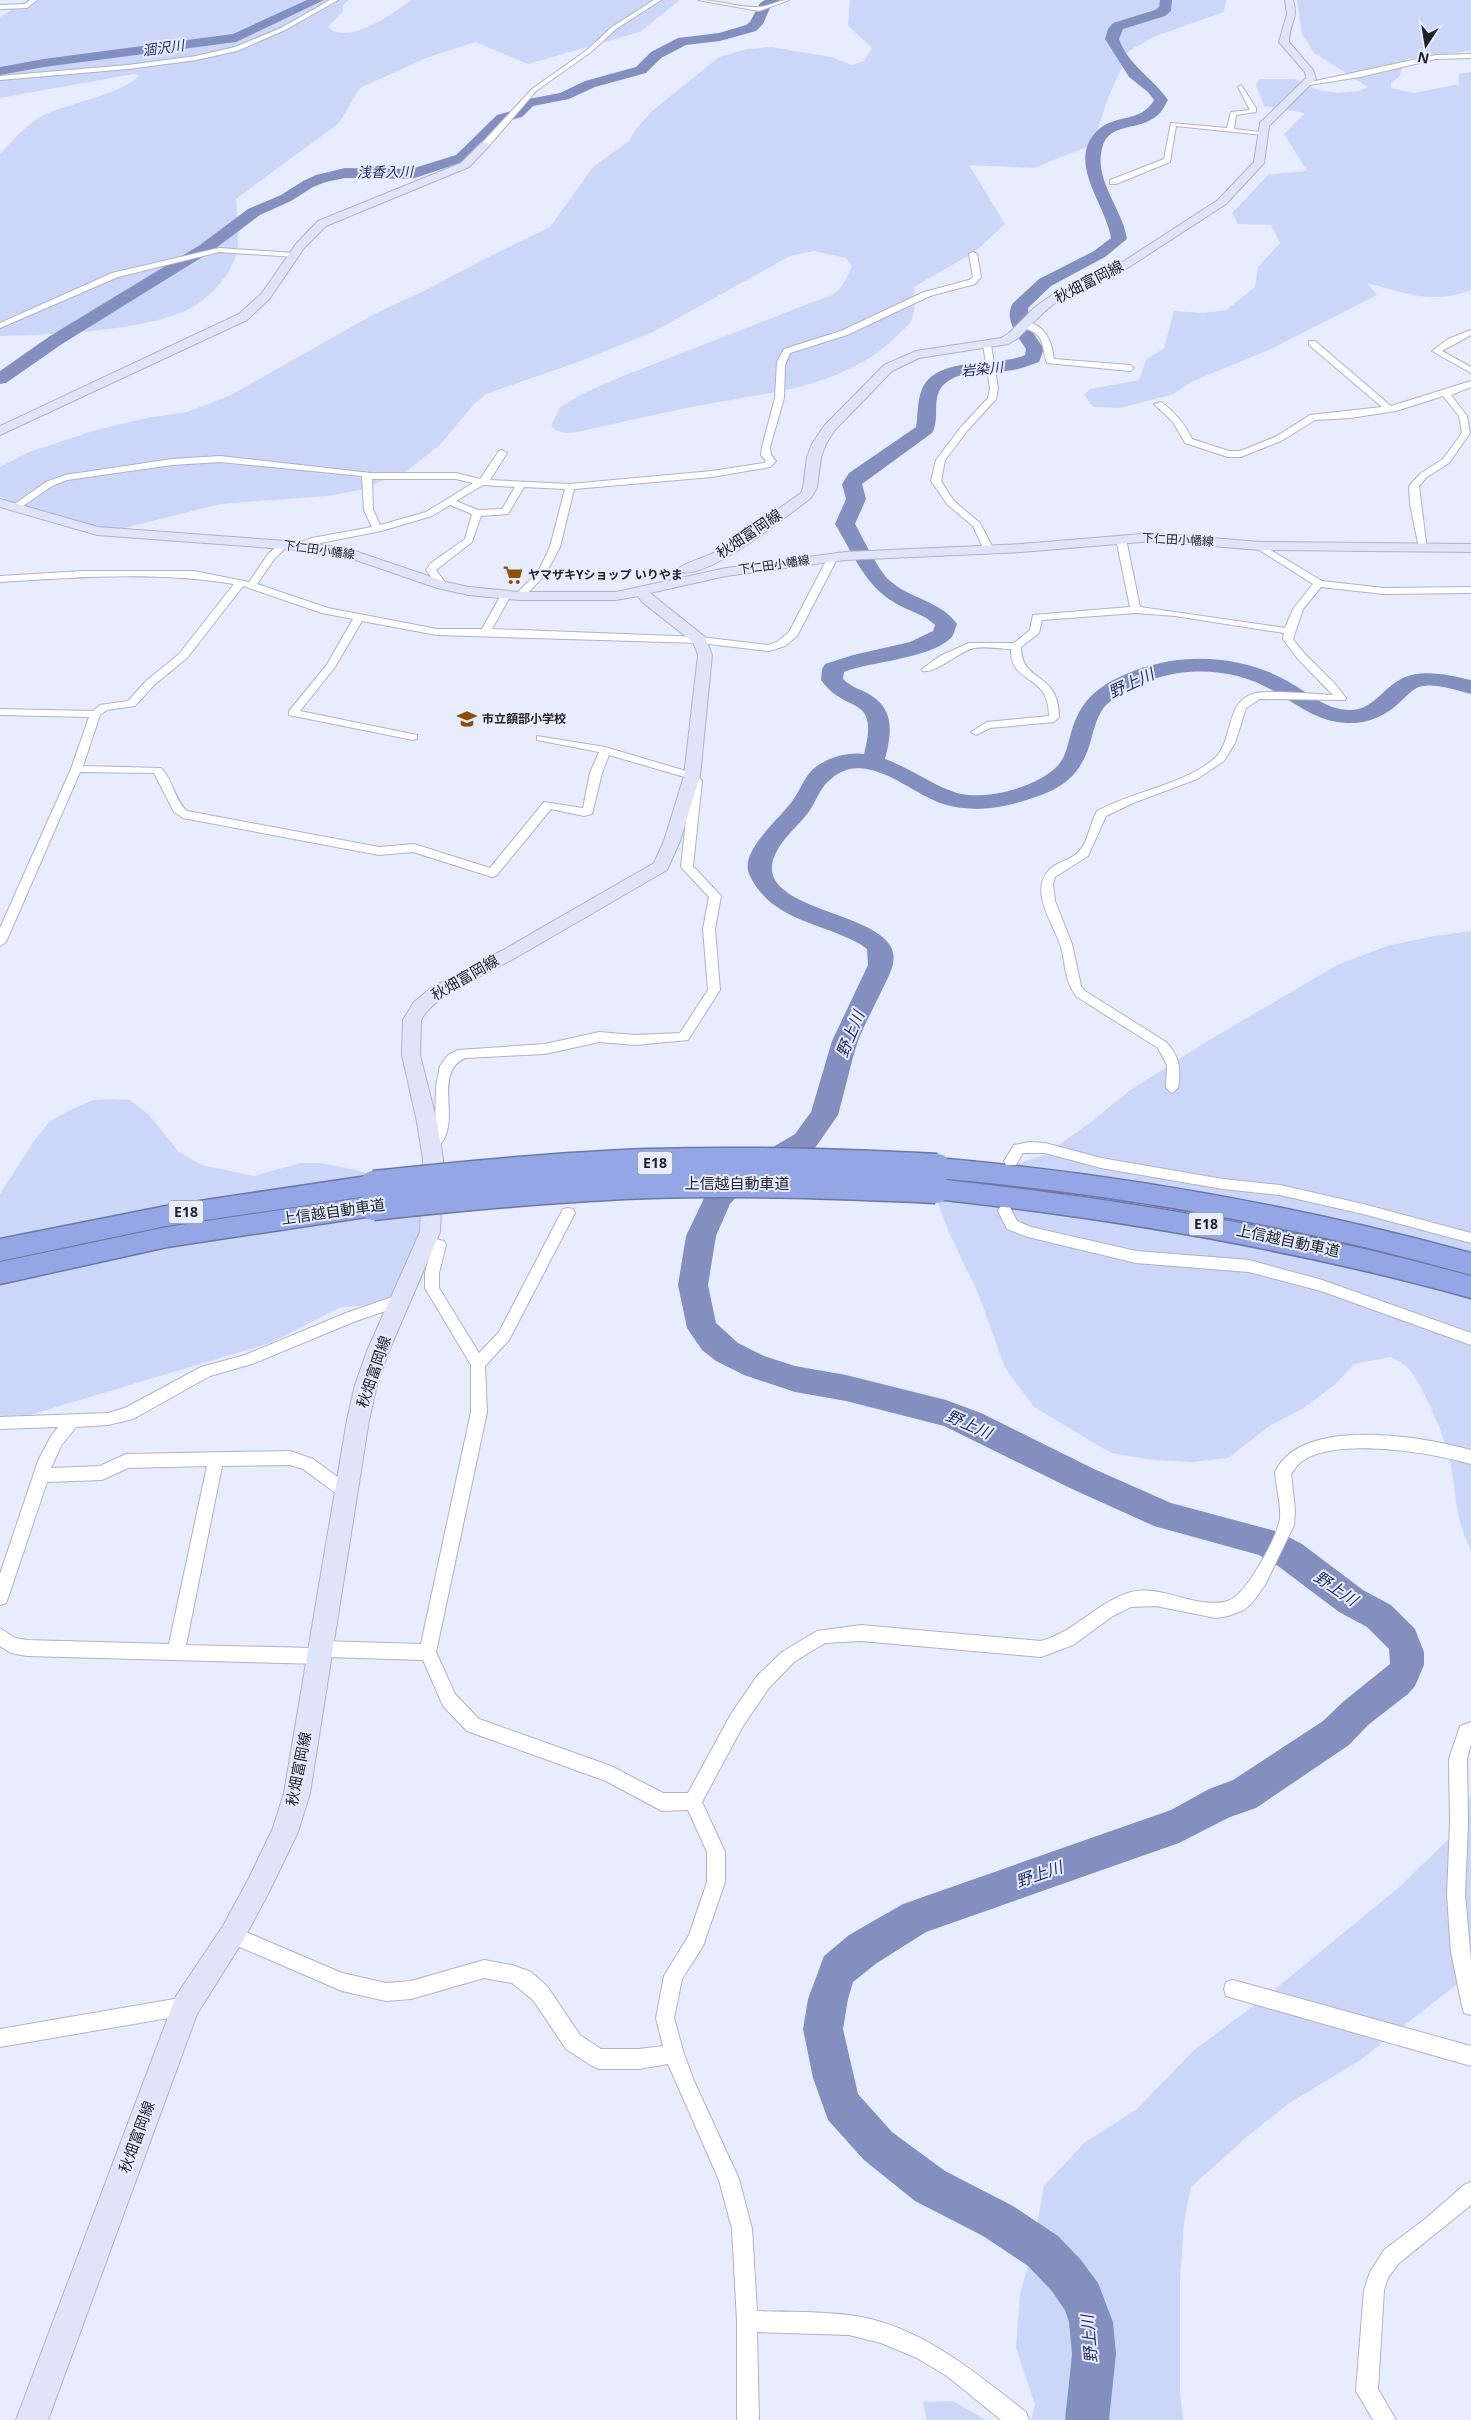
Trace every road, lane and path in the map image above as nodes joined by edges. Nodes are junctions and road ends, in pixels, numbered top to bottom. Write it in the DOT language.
graph roads {
  1 [pos="34,0"];
  2 [pos="334,0"];
  3 [pos="658,0"];
  4 [pos="702,0"];
  5 [pos="786,0"];
  6 [pos="1289,0"];
  7 [pos="0,8"];
  8 [pos="1471,56"];
  9 [pos="0,78"];
  10 [pos="1309,83"];
  11 [pos="1241,87"];
  12 [pos="1230,130"];
  13 [pos="1261,134"];
  14 [pos="485,145"];
  15 [pos="1113,182"];
  16 [pos="973,254"];
  17 [pos="295,255"];
  18 [pos="1025,325"];
  19 [pos="0,326"];
  20 [pos="1471,332"];
  21 [pos="1312,343"];
  22 [pos="987,345"];
  23 [pos="1130,368"];
  24 [pos="1471,370"];
  25 [pos="1471,384"];
  26 [pos="1448,392"];
  27 [pos="1158,404"];
  28 [pos="1389,409"];
  29 [pos="0,431"];
  30 [pos="502,453"];
  31 [pos="367,476"];
  32 [pos="482,482"];
  33 [pos="521,484"];
  34 [pos="570,487"];
  35 [pos="450,502"];
  36 [pos="7,506"];
  37 [pos="477,513"];
  38 [pos="378,529"];
  39 [pos="1121,540"];
  40 [pos="291,546"];
  41 [pos="1258,546"];
  42 [pos="1424,548"];
  43 [pos="1471,548"];
  44 [pos="989,550"];
  45 [pos="830,558"];
  46 [pos="0,579"];
  47 [pos="247,584"];
  48 [pos="1319,584"];
  49 [pos="442,585"];
  50 [pos="641,590"];
  51 [pos="1471,590"];
  52 [pos="513,595"];
  53 [pos="1136,610"];
  54 [pos="358,619"];
  55 [pos="1289,631"];
  56 [pos="485,632"];
  57 [pos="700,640"];
  58 [pos="1016,646"];
  59 [pos="927,669"];
  60 [pos="0,712"];
  61 [pos="95,714"];
  62 [pos="976,732"];
  63 [pos="413,737"];
  64 [pos="541,738"];
  65 [pos="605,750"];
  66 [pos="76,769"];
  67 [pos="692,776"];
  68 [pos="0,942"];
  69 [pos="1172,1088"];
  70 [pos="432,1147"];
  71 [pos="1011,1161"];
  72 [pos="937,1178"];
  73 [pos="373,1196"];
  74 [pos="1005,1211"];
  75 [pos="568,1213"];
  76 [pos="1471,1238"];
  77 [pos="427,1243"];
  78 [pos="0,1250"];
  79 [pos="1471,1264"];
  80 [pos="0,1272"];
  81 [pos="1471,1287"];
  82 [pos="401,1300"];
  83 [pos="1471,1340"];
  84 [pos="478,1364"];
  85 [pos="72,1421"];
  86 [pos="0,1423"];
  87 [pos="1471,1457"];
  88 [pos="216,1459"];
  89 [pos="41,1475"];
  90 [pos="346,1492"];
  91 [pos="0,1598"];
  92 [pos="0,1636"];
  93 [pos="176,1652"];
  94 [pos="320,1652"];
  95 [pos="428,1652"];
  96 [pos="1471,1730"];
  97 [pos="693,1800"];
  98 [pos="232,1935"];
  99 [pos="1233,1988"];
  100 [pos="186,2006"];
  101 [pos="1471,2006"];
  102 [pos="0,2038"];
  103 [pos="674,2054"];
  104 [pos="1471,2056"];
  105 [pos="1471,2192"];
  106 [pos="747,2321"];
  107 [pos="32,2420"];
  108 [pos="748,2420"];
  109 [pos="1018,2420"];
  110 [pos="1385,2420"];
  1 -- 7 [label="street"];
  2 -- 9 [label="street"];
  3 -- 14 [label="street"];
  4 -- 5 [label="street"];
  6 -- 10 [label="main road"];
  8 -- 10 [label="street"];
  10 -- 13 [label="main road"];
  11 -- 12 [label="street"];
  12 -- 13 [label="street"];
  12 -- 15 [label="street"];
  13 -- 18 [label="main road, 秋畑富岡線"];
  14 -- 17 [label="main road"];
  16 -- 34 [label="street"];
  17 -- 19 [label="street"];
  17 -- 29 [label="main road"];
  18 -- 22 [label="main road, 秋畑富岡線"];
  18 -- 23 [label="street"];
  20 -- 24 [label="street"];
  21 -- 28 [label="street"];
  22 -- 44 [label="street"];
  22 -- 50 [label="main road, 秋畑富岡線"];
  25 -- 26 [label="street"];
  26 -- 28 [label="street"];
  26 -- 42 [label="street"];
  27 -- 28 [label="street"];
  30 -- 32 [label="street"];
  31 -- 32 [label="street"];
  31 -- 36 [label="street"];
  31 -- 38 [label="street"];
  32 -- 33 [label="street"];
  32 -- 35 [label="street"];
  33 -- 34 [label="street"];
  33 -- 37 [label="street"];
  34 -- 52 [label="street"];
  35 -- 37 [label="street"];
  35 -- 38 [label="street"];
  36 -- 40 [label="main road, 下仁田小幡線"];
  37 -- 49 [label="street"];
  38 -- 40 [label="street"];
  39 -- 41 [label="main road, 下仁田小幡線"];
  39 -- 44 [label="main road, 下仁田小幡線"];
  39 -- 53 [label="street"];
  40 -- 47 [label="street"];
  40 -- 49 [label="main road, 下仁田小幡線"];
  41 -- 42 [label="main road, 下仁田小幡線"];
  41 -- 48 [label="street"];
  42 -- 43 [label="main road, 下仁田小幡線"];
  44 -- 45 [label="main road, 下仁田小幡線"];
  45 -- 50 [label="main road, 下仁田小幡線"];
  45 -- 57 [label="street"];
  46 -- 47 [label="street"];
  47 -- 54 [label="street"];
  47 -- 61 [label="street"];
  48 -- 51 [label="street"];
  48 -- 55 [label="street"];
  49 -- 52 [label="main road, 下仁田小幡線"];
  50 -- 52 [label="main road, 下仁田小幡線"];
  50 -- 57 [label="main road"];
  52 -- 56 [label="street"];
  53 -- 55 [label="street"];
  53 -- 58 [label="street"];
  54 -- 56 [label="street"];
  54 -- 63 [label="street"];
  55 -- 69 [label="street"];
  56 -- 57 [label="street"];
  57 -- 67 [label="main road, 秋畑富岡線"];
  58 -- 59 [label="street"];
  58 -- 62 [label="street"];
  60 -- 61 [label="street"];
  61 -- 66 [label="street"];
  64 -- 65 [label="street"];
  65 -- 66 [label="street"];
  65 -- 67 [label="street"];
  66 -- 68 [label="street"];
  67 -- 70 [label="main road, 秋畑富岡線"];
  67 -- 70 [label="street"];
  70 -- 77 [label="main road, 秋畑富岡線"];
  71 -- 76 [label="street"];
  72 -- 73 [label="highway, 上信越自動車道 / E18, bridge"];
  72 -- 79 [label="highway, 上信越自動車道 / E18"];
  72 -- 81 [label="highway, 上信越自動車道 / E18"];
  73 -- 78 [label="highway, 上信越自動車道 / E18"];
  73 -- 80 [label="highway, 上信越自動車道 / E18"];
  74 -- 83 [label="street"];
  75 -- 84 [label="street"];
  77 -- 82 [label="main road, 秋畑富岡線"];
  77 -- 84 [label="street"];
  82 -- 85 [label="street"];
  82 -- 90 [label="main road, 秋畑富岡線"];
  84 -- 95 [label="street"];
  85 -- 86 [label="street"];
  85 -- 89 [label="street"];
  87 -- 97 [label="street"];
  88 -- 89 [label="street"];
  88 -- 90 [label="street"];
  88 -- 93 [label="street"];
  89 -- 91 [label="street"];
  90 -- 94 [label="main road, 秋畑富岡線"];
  92 -- 93 [label="street"];
  93 -- 94 [label="street"];
  94 -- 95 [label="street"];
  94 -- 98 [label="main road, 秋畑富岡線"];
  95 -- 97 [label="street"];
  96 -- 101 [label="street"];
  97 -- 103 [label="street"];
  98 -- 100 [label="main road, 秋畑富岡線"];
  98 -- 103 [label="street"];
  99 -- 104 [label="street"];
  100 -- 102 [label="street"];
  100 -- 107 [label="main road, 秋畑富岡線"];
  103 -- 106 [label="street"];
  105 -- 110 [label="street"];
  106 -- 108 [label="street"];
  106 -- 109 [label="street"];
}
